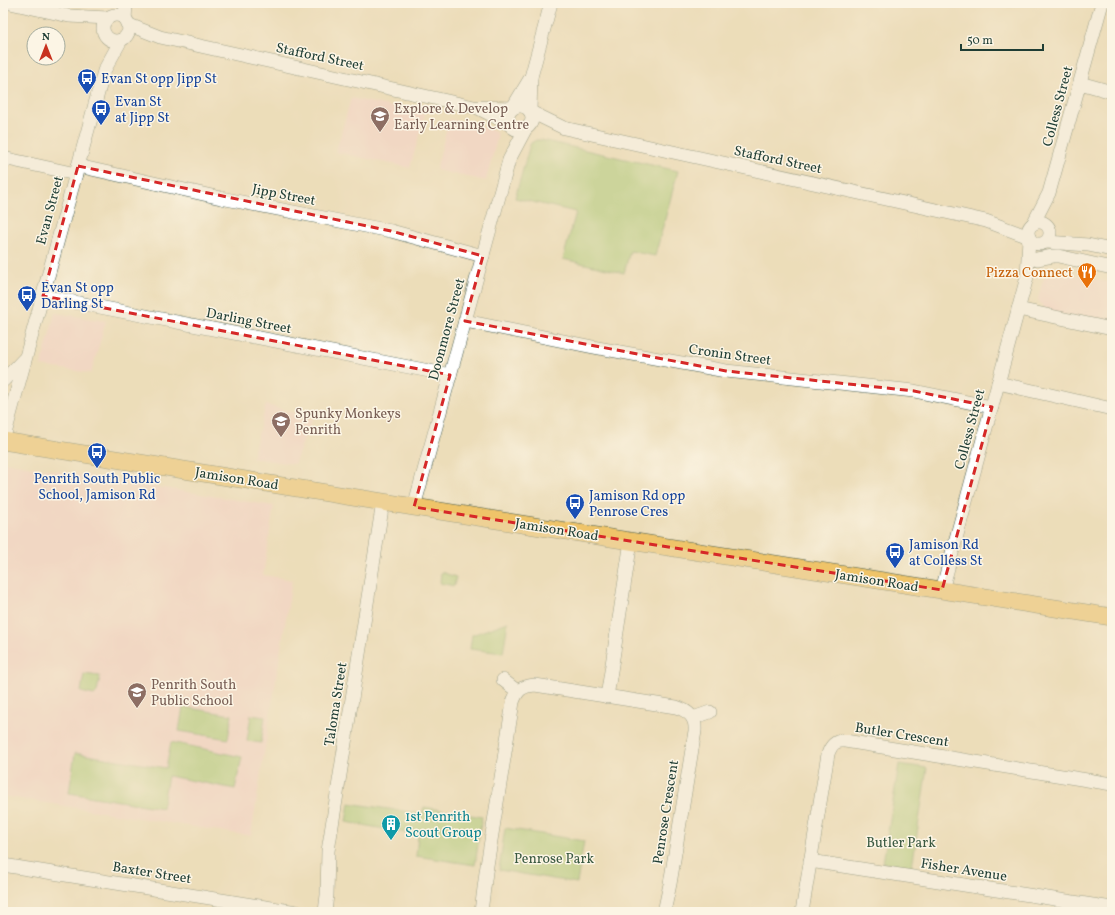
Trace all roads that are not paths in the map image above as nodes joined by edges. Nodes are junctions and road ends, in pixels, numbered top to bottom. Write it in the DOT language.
graph roads {
  1 [pos="10,3"];
  2 [pos="119,3"];
  3 [pos="126,3"];
  4 [pos="551,3"];
  5 [pos="1102,3"];
  6 [pos="69,16"];
  7 [pos="120,25"];
  8 [pos="104,33"];
  9 [pos="104,71"];
  10 [pos="531,77"];
  11 [pos="1080,83"];
  12 [pos="1112,92"];
  13 [pos="474,107"];
  14 [pos="513,107"];
  15 [pos="531,112"];
  16 [pos="509,124"];
  17 [pos="527,128"];
  18 [pos="564,128"];
  19 [pos="3,158"];
  20 [pos="509,160"];
  21 [pos="77,170"];
  22 [pos="1050,193"];
  23 [pos="986,221"];
  24 [pos="1033,224"];
  25 [pos="1049,227"];
  26 [pos="1029,237"];
  27 [pos="1050,242"];
  28 [pos="1088,245"];
  29 [pos="1112,250"];
  30 [pos="483,256"];
  31 [pos="1065,258"];
  32 [pos="1037,259"];
  33 [pos="1112,268"];
  34 [pos="1027,278"];
  35 [pos="42,296"];
  36 [pos="1018,309"];
  37 [pos="465,321"];
  38 [pos="1112,329"];
  39 [pos="26,357"];
  40 [pos="450,375"];
  41 [pos="3,381"];
  42 [pos="998,383"];
  43 [pos="7,406"];
  44 [pos="992,407"];
  45 [pos="1112,409"];
  46 [pos="3,441"];
  47 [pos="383,502"];
  48 [pos="414,507"];
  49 [pos="631,541"];
  50 [pos="942,590"];
  51 [pos="1112,617"];
  52 [pos="503,680"];
  53 [pos="517,691"];
  54 [pos="607,697"];
  55 [pos="710,712"];
  56 [pos="692,718"];
  57 [pos="1112,784"];
  58 [pos="810,860"];
  59 [pos="3,865"];
  60 [pos="1112,908"];
  61 [pos="297,912"];
  62 [pos="324,912"];
  63 [pos="481,912"];
  64 [pos="664,912"];
  65 [pos="802,912"];
  1 -- 6 [label="street, Stafford Street"];
  2 -- 7 [label="street, Evan Street"];
  3 -- 7 [label="street, Evan Street"];
  4 -- 10 [label="street"];
  5 -- 11 [label="street, Colless Street"];
  6 -- 7 [label="street, Stafford Street"];
  6 -- 8 [label="street, Stafford Street"];
  7 -- 8 [label="street, Evan Street"];
  7 -- 8 [label="street, Stafford Street"];
  7 -- 9 [label="street, Evan Street"];
  7 -- 13 [label="street, Stafford Street"];
  8 -- 9 [label="street, Evan Street"];
  9 -- 21 [label="street, Evan Street"];
  10 -- 14 [label="street"];
  10 -- 15 [label="street"];
  11 -- 12 [label="street"];
  11 -- 22 [label="street, Colless Street"];
  13 -- 14 [label="street, Stafford Street"];
  13 -- 16 [label="street, Stafford Street"];
  14 -- 15 [label="street"];
  14 -- 16 [label="street"];
  15 -- 17 [label="street"];
  15 -- 18 [label="street, Stafford Street"];
  16 -- 17 [label="street"];
  16 -- 20 [label="street, Doonmore Street"];
  17 -- 18 [label="street, Stafford Street"];
  17 -- 20 [label="street, Doonmore Street"];
  18 -- 23 [label="street, Stafford Street"];
  19 -- 21 [label="street, Jipp Street"];
  20 -- 30 [label="street, Doonmore Street"];
  21 -- 30 [label="street, Jipp Street"];
  21 -- 35 [label="street, Evan Street"];
  22 -- 24 [label="street, Colless Street"];
  22 -- 25 [label="street, Colless Street"];
  23 -- 24 [label="street, Stafford Street"];
  23 -- 26 [label="street, Stafford Street"];
  24 -- 25 [label="street"];
  24 -- 26 [label="street"];
  25 -- 27 [label="street"];
  25 -- 28 [label="street"];
  26 -- 27 [label="street"];
  26 -- 34 [label="street, Colless Street"];
  27 -- 28 [label="street"];
  27 -- 31 [label="street"];
  27 -- 32 [label="street, Colless Street"];
  28 -- 29 [label="street"];
  30 -- 37 [label="street, Doonmore Street"];
  31 -- 32 [label="street"];
  31 -- 33 [label="street"];
  32 -- 34 [label="street, Colless Street"];
  34 -- 36 [label="street, Colless Street"];
  35 -- 39 [label="street, Evan Street"];
  35 -- 40 [label="street, Darling Street"];
  36 -- 38 [label="street"];
  36 -- 42 [label="street, Colless Street"];
  37 -- 40 [label="street, Doonmore Street"];
  37 -- 44 [label="street, Cronin Street"];
  39 -- 41 [label="street, Evan Street"];
  39 -- 43 [label="street, Evan Street"];
  40 -- 48 [label="street, Doonmore Street"];
  42 -- 44 [label="street, Colless Street"];
  42 -- 45 [label="street"];
  43 -- 46 [label="street, Evan Street"];
  44 -- 50 [label="street, Colless Street"];
  46 -- 47 [label="main road, Jamison Road"];
  47 -- 48 [label="main road, Jamison Road"];
  47 -- 62 [label="street, Taloma Street"];
  48 -- 49 [label="main road, Jamison Road"];
  49 -- 50 [label="main road, Jamison Road"];
  49 -- 54 [label="street"];
  50 -- 51 [label="main road, Jamison Road"];
  52 -- 53 [label="street"];
  53 -- 54 [label="street"];
  53 -- 63 [label="street"];
  54 -- 56 [label="street"];
  55 -- 56 [label="street"];
  56 -- 64 [label="street, Penrose Crescent"];
  57 -- 58 [label="street, Butler Crescent"];
  58 -- 60 [label="street, Fisher Avenue"];
  58 -- 65 [label="street, Butler Crescent"];
  59 -- 61 [label="street, Baxter Street"];
}
